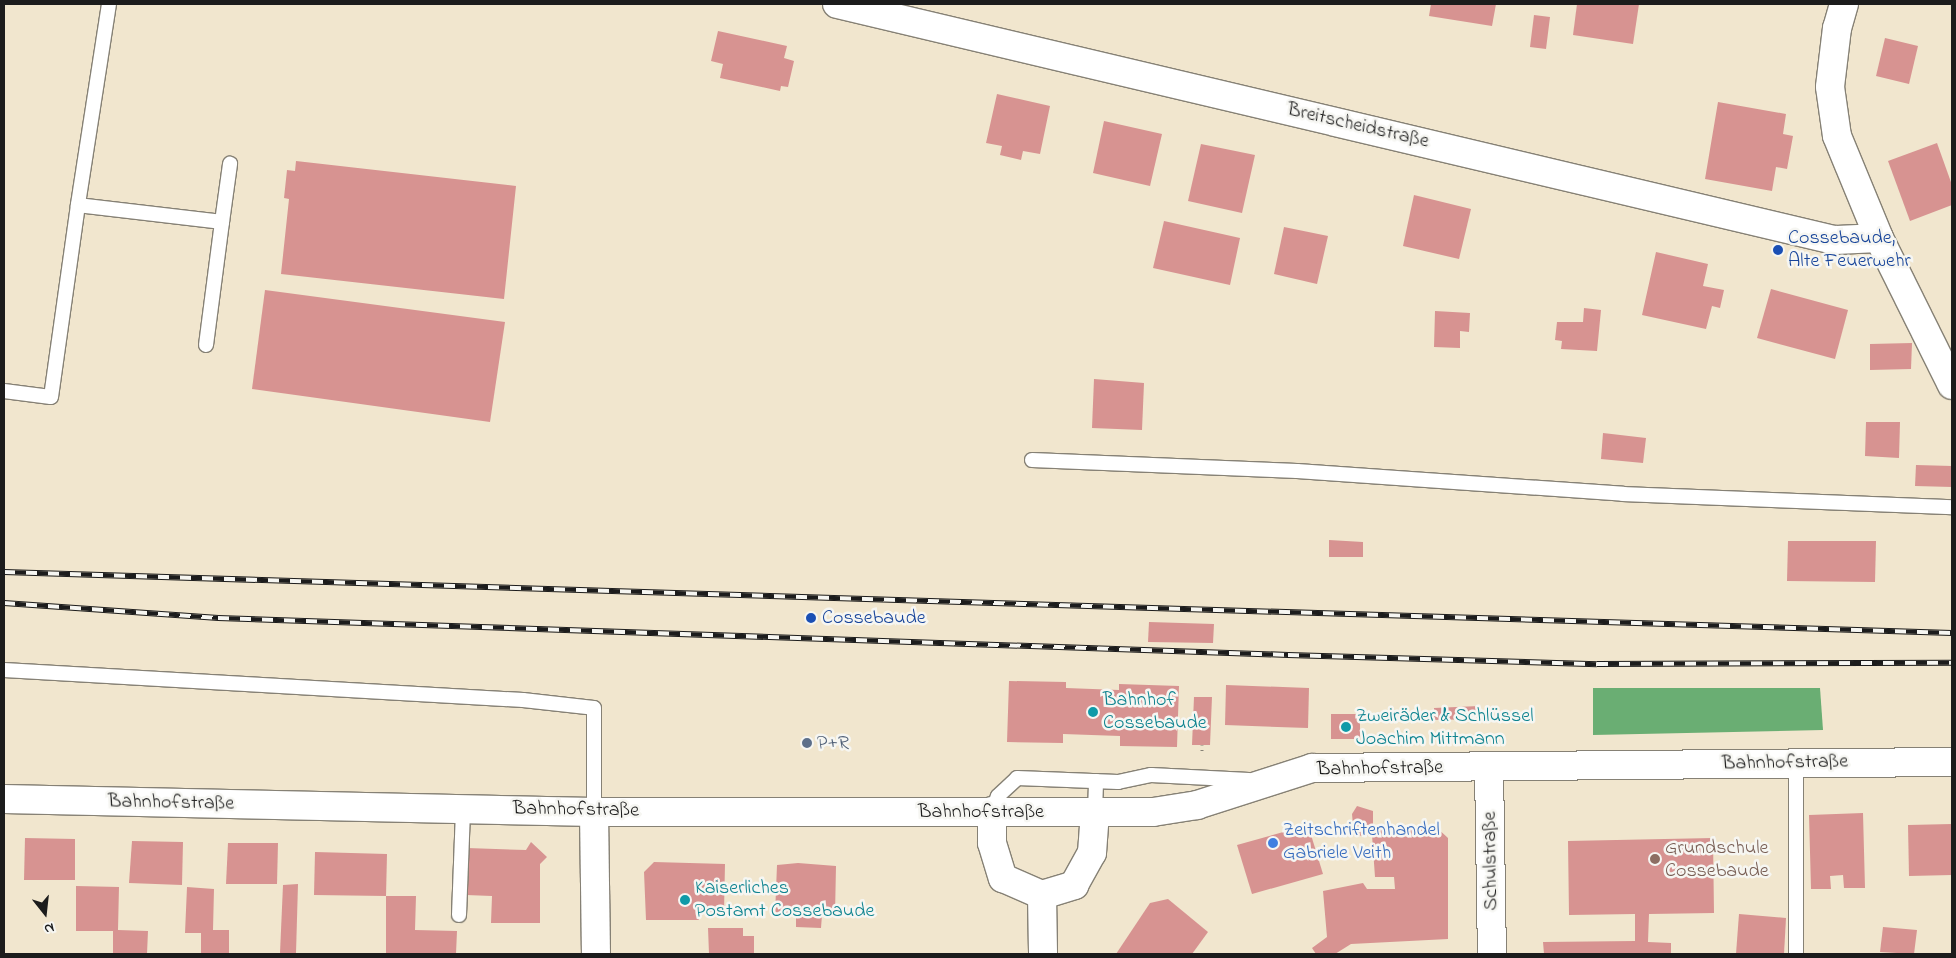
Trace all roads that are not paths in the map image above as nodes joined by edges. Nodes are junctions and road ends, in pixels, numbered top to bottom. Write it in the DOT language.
graph roads {
  1 [pos="109,4"];
  2 [pos="837,4"];
  3 [pos="1844,4"];
  4 [pos="230,164"];
  5 [pos="78,205"];
  6 [pos="222,222"];
  7 [pos="1880,238"];
  8 [pos="206,345"];
  9 [pos="1952,385"];
  10 [pos="4,391"];
  11 [pos="1032,460"];
  12 [pos="1952,507"];
  13 [pos="4,670"];
  14 [pos="1952,762"];
  15 [pos="1796,763"];
  16 [pos="1489,768"];
  17 [pos="1270,781"];
  18 [pos="1096,782"];
  19 [pos="4,799"];
  20 [pos="463,808"];
  21 [pos="992,811"];
  22 [pos="594,812"];
  23 [pos="1095,812"];
  24 [pos="1042,895"];
  25 [pos="459,915"];
  26 [pos="596,954"];
  27 [pos="1043,954"];
  28 [pos="1492,954"];
  29 [pos="1796,954"];
  1 -- 5 [label="lane"];
  2 -- 7 [label="street, Breitscheidstraße"];
  3 -- 7 [label="street"];
  4 -- 6 [label="lane"];
  5 -- 6 [label="lane"];
  5 -- 10 [label="lane"];
  6 -- 8 [label="lane"];
  7 -- 9 [label="street"];
  11 -- 12 [label="lane"];
  13 -- 22 [label="lane"];
  14 -- 15 [label="street, Bahnhofstraße"];
  15 -- 16 [label="street, Bahnhofstraße"];
  15 -- 29 [label="lane"];
  16 -- 17 [label="street, Bahnhofstraße"];
  16 -- 28 [label="street, Schulstraße"];
  17 -- 18 [label="lane"];
  17 -- 23 [label="street, Bahnhofstraße"];
  18 -- 21 [label="lane"];
  18 -- 23 [label="lane"];
  19 -- 20 [label="street, Bahnhofstraße"];
  20 -- 22 [label="street, Bahnhofstraße"];
  20 -- 25 [label="lane"];
  21 -- 22 [label="street, Bahnhofstraße"];
  21 -- 23 [label="street, Bahnhofstraße"];
  21 -- 24 [label="street"];
  22 -- 26 [label="street"];
  23 -- 24 [label="street"];
  24 -- 27 [label="street"];
}
